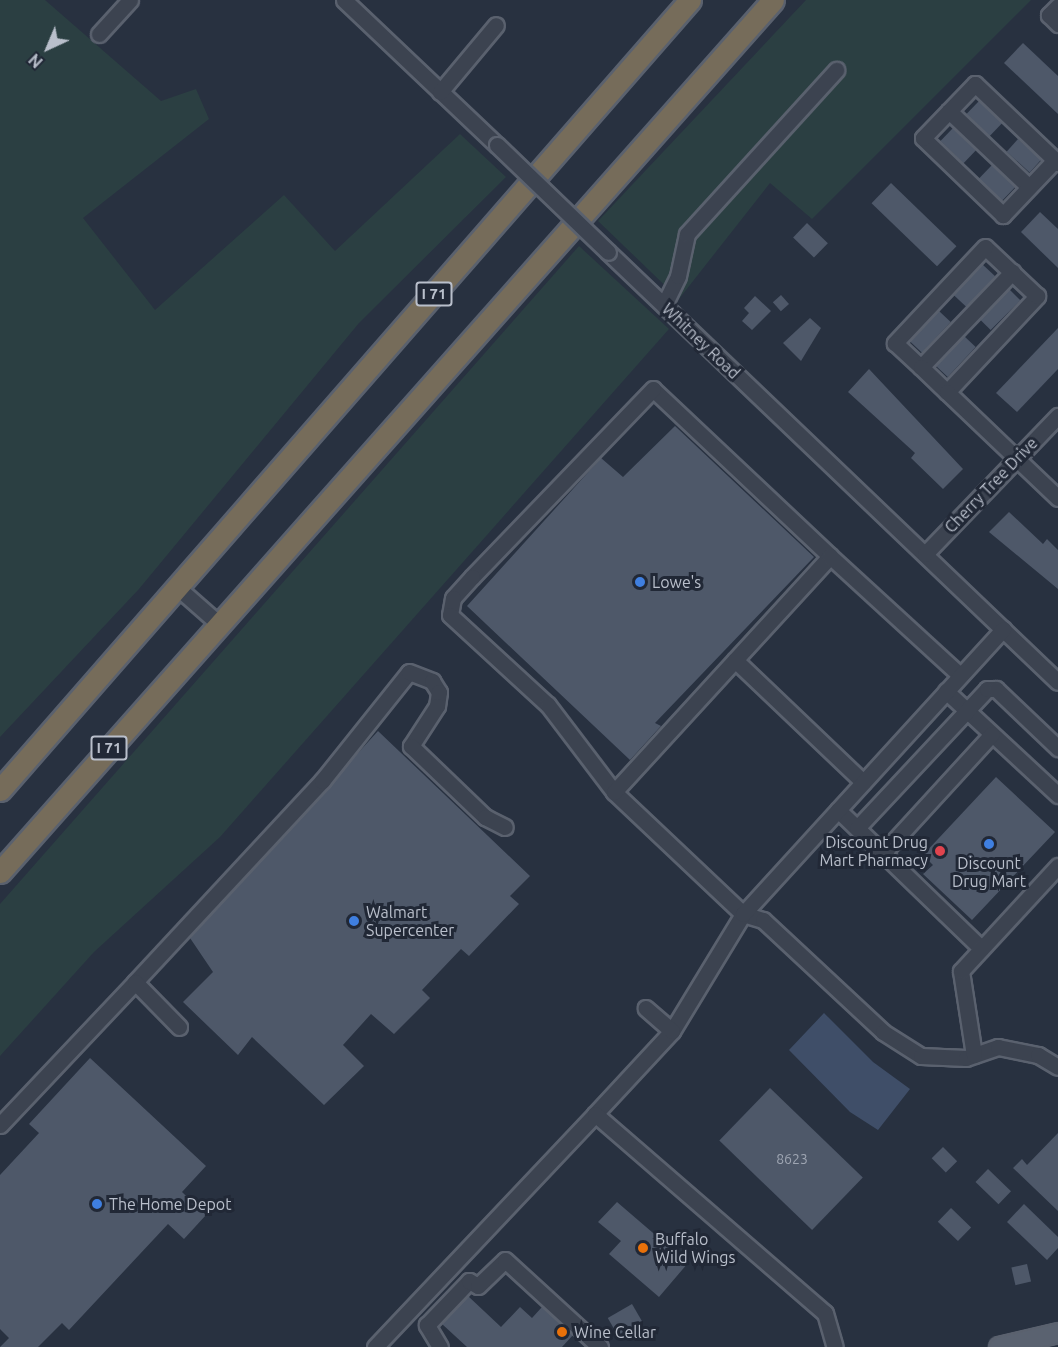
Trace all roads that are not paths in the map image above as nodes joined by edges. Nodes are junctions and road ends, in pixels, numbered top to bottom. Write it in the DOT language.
graph roads {
  1 [pos="130,0"];
  2 [pos="344,0"];
  3 [pos="690,0"];
  4 [pos="773,0"];
  5 [pos="1058,6"];
  6 [pos="1058,24"];
  7 [pos="496,25"];
  8 [pos="99,34"];
  9 [pos="836,70"];
  10 [pos="440,92"];
  11 [pos="949,111"];
  12 [pos="1056,161"];
  13 [pos="1029,187"];
  14 [pos="1011,272"];
  15 [pos="664,305"];
  16 [pos="921,367"];
  17 [pos="947,392"];
  18 [pos="1058,416"];
  19 [pos="1016,458"];
  20 [pos="1058,498"];
  21 [pos="925,554"];
  22 [pos="830,556"];
  23 [pos="177,587"];
  24 [pos="219,624"];
  25 [pos="1003,629"];
  26 [pos="735,660"];
  27 [pos="960,675"];
  28 [pos="1058,682"];
  29 [pos="946,691"];
  30 [pos="966,710"];
  31 [pos="992,734"];
  32 [pos="1058,748"];
  33 [pos="863,782"];
  34 [pos="0,790"];
  35 [pos="614,792"];
  36 [pos="1058,795"];
  37 [pos="838,810"];
  38 [pos="505,827"];
  39 [pos="857,828"];
  40 [pos="883,853"];
  41 [pos="1058,866"];
  42 [pos="0,872"];
  43 [pos="743,914"];
  44 [pos="981,948"];
  45 [pos="135,982"];
  46 [pos="646,1008"];
  47 [pos="179,1027"];
  48 [pos="672,1031"];
  49 [pos="974,1055"];
  50 [pos="1058,1067"];
  51 [pos="595,1114"];
  52 [pos="0,1125"];
  53 [pos="1048,1339"];
  54 [pos="382,1344"];
  55 [pos="440,1347"];
  56 [pos="600,1347"];
  57 [pos="835,1347"];
  58 [pos="999,1347"];
  1 -- 8 [label="street"];
  2 -- 10 [label="street, Whitney Road"];
  3 -- 23 [label="highway, I 71"];
  4 -- 24 [label="highway, I 71"];
  5 -- 6 [label="street"];
  7 -- 10 [label="street"];
  9 -- 15 [label="street"];
  10 -- 15 [label="street, Whitney Road, bridge"];
  11 -- 12 [label="street"];
  11 -- 13 [label="street"];
  11 -- 13 [label="street"];
  12 -- 13 [label="street"];
  14 -- 16 [label="street"];
  14 -- 16 [label="street"];
  14 -- 17 [label="street"];
  15 -- 21 [label="street, Whitney Road"];
  16 -- 17 [label="street"];
  17 -- 19 [label="street"];
  18 -- 19 [label="street, Cherry Tree Drive"];
  19 -- 20 [label="street"];
  19 -- 21 [label="street, Cherry Tree Drive"];
  21 -- 25 [label="street, Whitney Road"];
  22 -- 26 [label="street"];
  22 -- 27 [label="street"];
  22 -- 35 [label="street"];
  23 -- 24 [label="street"];
  23 -- 34 [label="highway, I 71"];
  24 -- 42 [label="highway, I 71"];
  25 -- 27 [label="street"];
  25 -- 28 [label="street, Whitney Road"];
  26 -- 33 [label="street"];
  26 -- 35 [label="street"];
  27 -- 29 [label="street"];
  29 -- 30 [label="street"];
  29 -- 33 [label="street"];
  30 -- 31 [label="street"];
  30 -- 32 [label="street"];
  30 -- 39 [label="street"];
  31 -- 36 [label="street"];
  31 -- 40 [label="street"];
  33 -- 37 [label="street"];
  35 -- 43 [label="street"];
  37 -- 39 [label="street"];
  37 -- 43 [label="street"];
  38 -- 45 [label="street"];
  39 -- 40 [label="street"];
  40 -- 44 [label="street"];
  41 -- 44 [label="street"];
  43 -- 48 [label="street"];
  43 -- 49 [label="street"];
  44 -- 49 [label="street"];
  45 -- 47 [label="street"];
  45 -- 52 [label="street"];
  46 -- 48 [label="street"];
  48 -- 51 [label="street"];
  49 -- 50 [label="street"];
  51 -- 54 [label="street"];
  51 -- 57 [label="street"];
  53 -- 58 [label="main road"];
  55 -- 56 [label="street"];
}
